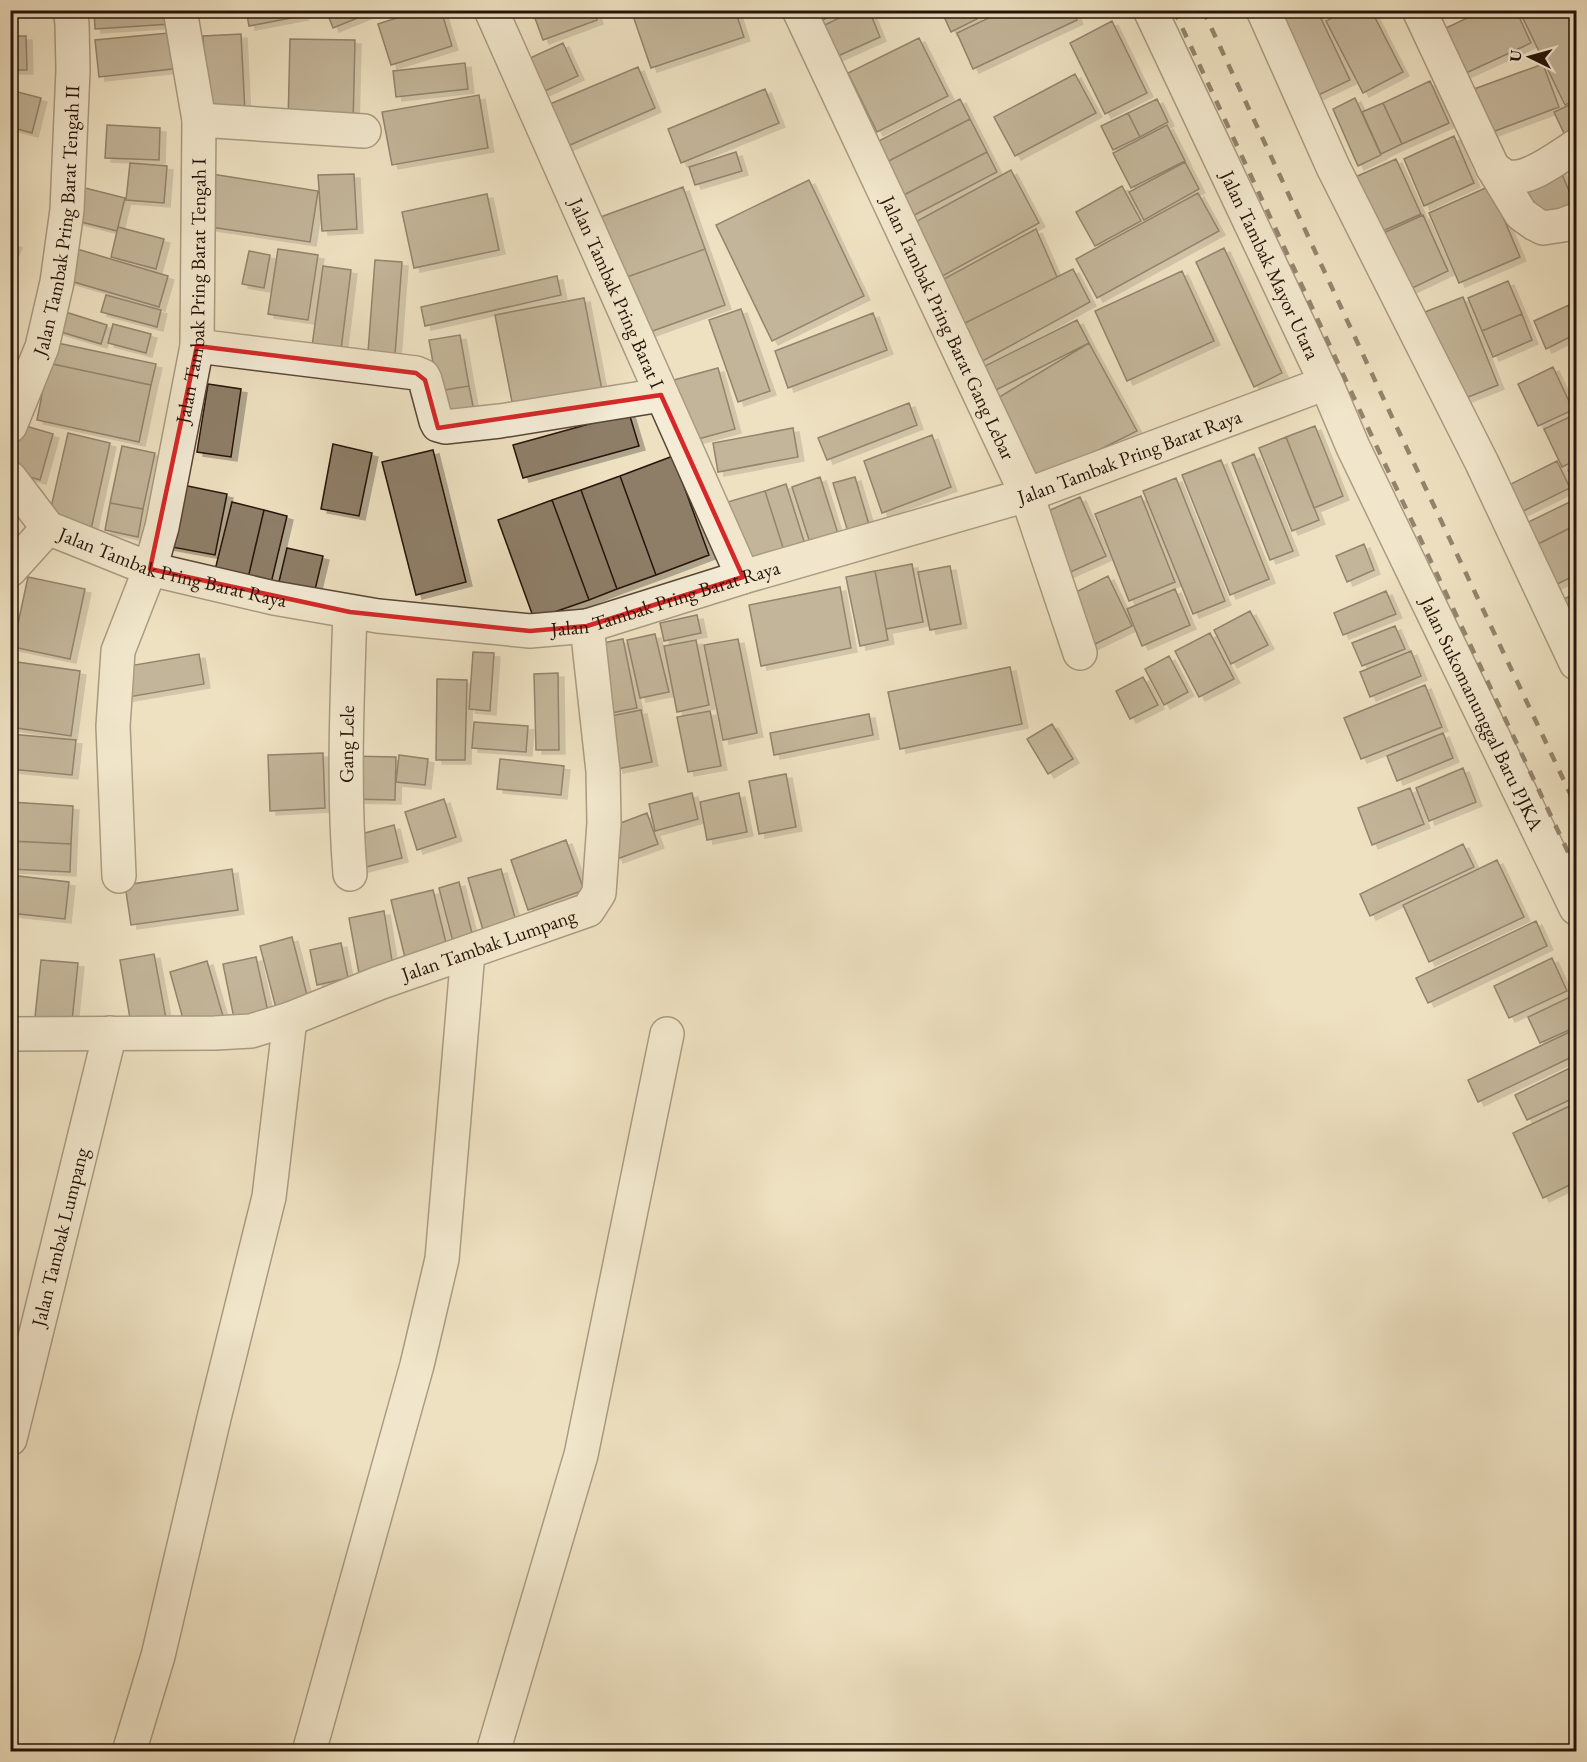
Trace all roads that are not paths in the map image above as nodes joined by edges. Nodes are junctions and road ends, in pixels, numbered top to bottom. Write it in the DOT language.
graph roads {
  1 [pos="70,10"];
  2 [pos="180,10"];
  3 [pos="491,10"];
  4 [pos="799,10"];
  5 [pos="1150,10"];
  6 [pos="1263,10"];
  7 [pos="1419,10"];
  8 [pos="199,120"];
  9 [pos="364,131"];
  10 [pos="1576,146"];
  11 [pos="1493,168"];
  12 [pos="1576,220"];
  13 [pos="197,345"];
  14 [pos="1326,383"];
  15 [pos="661,395"];
  16 [pos="10,426"];
  17 [pos="10,478"];
  18 [pos="1027,495"];
  19 [pos="1388,520"];
  20 [pos="48,528"];
  21 [pos="150,569"];
  22 [pos="10,570"];
  23 [pos="743,577"];
  24 [pos="350,612"];
  25 [pos="587,626"];
  26 [pos="1080,653"];
  27 [pos="1576,663"];
  28 [pos="350,874"];
  29 [pos="119,876"];
  30 [pos="1576,908"];
  31 [pos="468,952"];
  32 [pos="290,1019"];
  33 [pos="110,1033"];
  34 [pos="10,1034"];
  35 [pos="667,1034"];
  36 [pos="10,1439"];
  37 [pos="129,1752"];
  38 [pos="309,1752"];
  39 [pos="492,1752"];
  1 -- 16 [label="street, Jalan Tambak Pring Barat Tengah II"];
  2 -- 8 [label="street, Jalan Tambak Pring Barat Tengah I"];
  3 -- 15 [label="street, Jalan Tambak Pring Barat I"];
  4 -- 18 [label="street, Jalan Tambak Pring Barat Gang Lebar"];
  5 -- 14 [label="street, Jalan Tambak Mayor Utara"];
  6 -- 27 [label="street"];
  7 -- 11 [label="street"];
  8 -- 9 [label="street"];
  8 -- 13 [label="street, Jalan Tambak Pring Barat Tengah I"];
  10 -- 11 [label="street"];
  11 -- 12 [label="street"];
  13 -- 15 [label="street"];
  13 -- 21 [label="street, Jalan Tambak Pring Barat Tengah I"];
  14 -- 18 [label="street, Jalan Tambak Pring Barat Raya"];
  14 -- 19 [label="street, Jalan Tambak Mayor Utara"];
  15 -- 23 [label="street, Jalan Tambak Pring Barat I"];
  17 -- 20 [label="street, Jalan Tambak Pring Barat Raya"];
  18 -- 23 [label="street, Jalan Tambak Pring Barat Raya"];
  18 -- 26 [label="street, Jalan Tambak Pring Barat Gang Lebar"];
  19 -- 30 [label="street, Jalan Sukomanunggal Baru PJKA"];
  20 -- 21 [label="street, Jalan Tambak Pring Barat Raya"];
  20 -- 22 [label="street"];
  21 -- 24 [label="street, Jalan Tambak Pring Barat Raya"];
  21 -- 29 [label="street, Jalan Tambak Pring Barat Tengah I"];
  23 -- 25 [label="street, Jalan Tambak Pring Barat Raya"];
  24 -- 25 [label="street, Jalan Tambak Pring Barat Raya"];
  24 -- 28 [label="street, Gang Lele"];
  25 -- 31 [label="street, Jalan Tambak Lumpang"];
  31 -- 32 [label="street, Jalan Tambak Lumpang"];
  31 -- 38 [label="street"];
  32 -- 33 [label="street, Jalan Tambak Lumpang"];
  32 -- 37 [label="street"];
  33 -- 34 [label="street, Jalan Tambak Lumpang"];
  33 -- 36 [label="street, Jalan Tambak Lumpang"];
  35 -- 39 [label="street"];
}
